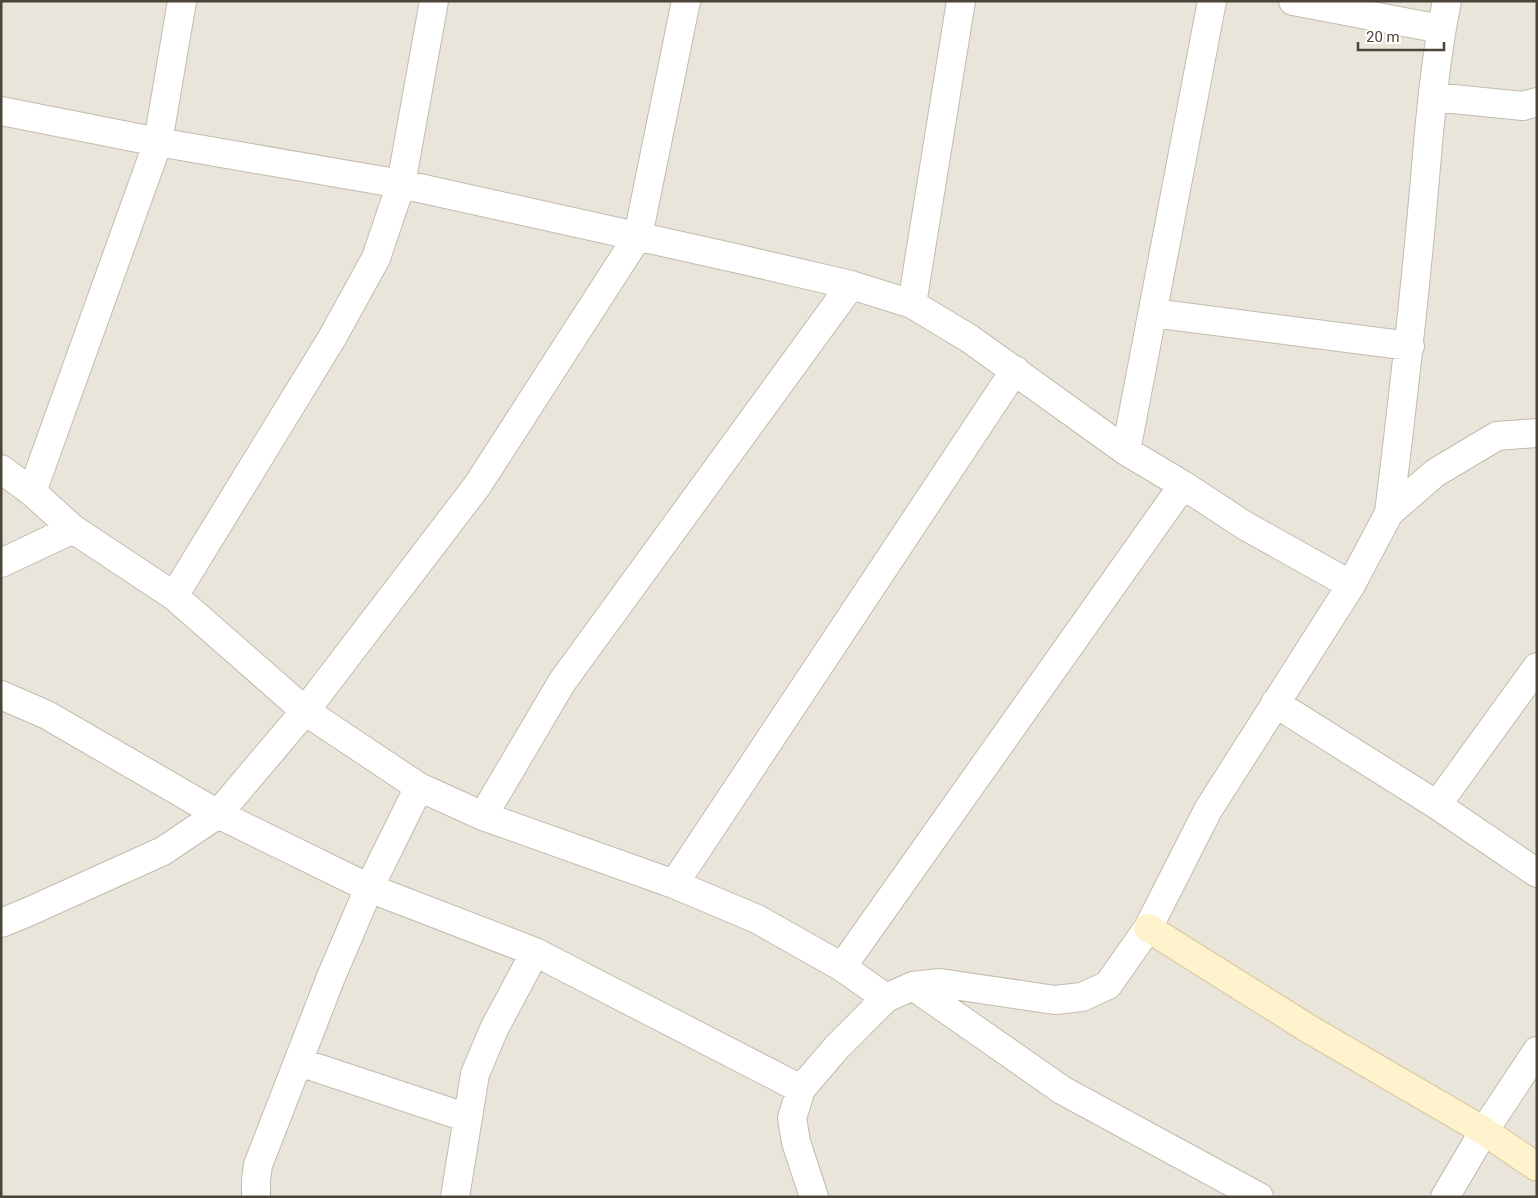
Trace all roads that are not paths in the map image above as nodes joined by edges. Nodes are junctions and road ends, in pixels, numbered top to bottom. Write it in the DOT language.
graph roads {
  1 [pos="182,1"];
  2 [pos="434,1"];
  3 [pos="686,1"];
  4 [pos="961,1"];
  5 [pos="1212,1"];
  6 [pos="1293,1"];
  7 [pos="1447,1"];
  8 [pos="1441,29"];
  9 [pos="1433,97"];
  10 [pos="1537,102"];
  11 [pos="1,111"];
  12 [pos="158,142"];
  13 [pos="401,184"];
  14 [pos="638,236"];
  15 [pos="851,285"];
  16 [pos="912,304"];
  17 [pos="1153,313"];
  18 [pos="1410,346"];
  19 [pos="1015,370"];
  20 [pos="1537,434"];
  21 [pos="1126,451"];
  22 [pos="1,469"];
  23 [pos="1183,485"];
  24 [pos="32,492"];
  25 [pos="1389,513"];
  26 [pos="74,529"];
  27 [pos="1,563"];
  28 [pos="1350,585"];
  29 [pos="174,596"];
  30 [pos="1537,667"];
  31 [pos="1,695"];
  32 [pos="1275,703"];
  33 [pos="305,711"];
  34 [pos="419,787"];
  35 [pos="1437,805"];
  36 [pos="218,814"];
  37 [pos="483,816"];
  38 [pos="1537,873"];
  39 [pos="674,884"];
  40 [pos="369,888"];
  41 [pos="1,923"];
  42 [pos="1148,928"];
  43 [pos="536,952"];
  44 [pos="842,967"];
  45 [pos="913,986"];
  46 [pos="886,998"];
  47 [pos="1537,1051"];
  48 [pos="299,1062"];
  49 [pos="801,1089"];
  50 [pos="468,1118"];
  51 [pos="1484,1131"];
  52 [pos="1537,1168"];
  53 [pos="256,1197"];
  54 [pos="455,1197"];
  55 [pos="814,1197"];
  56 [pos="1259,1197"];
  57 [pos="1445,1197"];
  1 -- 12 [label="street"];
  2 -- 13 [label="street"];
  3 -- 14 [label="street"];
  4 -- 16 [label="street"];
  5 -- 17 [label="street"];
  6 -- 8 [label="street"];
  7 -- 8 [label="street"];
  8 -- 9 [label="street"];
  9 -- 10 [label="street"];
  9 -- 18 [label="street"];
  11 -- 12 [label="street"];
  12 -- 13 [label="street"];
  12 -- 24 [label="street"];
  13 -- 14 [label="street"];
  13 -- 29 [label="street"];
  14 -- 15 [label="street"];
  14 -- 33 [label="street"];
  15 -- 16 [label="street"];
  15 -- 37 [label="street"];
  16 -- 19 [label="street"];
  17 -- 18 [label="street"];
  17 -- 21 [label="street"];
  18 -- 25 [label="street"];
  19 -- 21 [label="street"];
  19 -- 39 [label="street"];
  20 -- 25 [label="street"];
  21 -- 23 [label="street"];
  22 -- 24 [label="street"];
  23 -- 28 [label="street"];
  23 -- 44 [label="street"];
  24 -- 26 [label="street"];
  25 -- 28 [label="street"];
  26 -- 27 [label="street"];
  26 -- 29 [label="street"];
  28 -- 32 [label="street"];
  29 -- 33 [label="street"];
  30 -- 35 [label="street"];
  31 -- 36 [label="street"];
  32 -- 35 [label="street"];
  32 -- 42 [label="street"];
  33 -- 34 [label="street"];
  33 -- 36 [label="street"];
  34 -- 37 [label="street"];
  34 -- 40 [label="street"];
  35 -- 38 [label="street"];
  36 -- 40 [label="street"];
  36 -- 41 [label="street"];
  37 -- 39 [label="street"];
  39 -- 44 [label="street"];
  40 -- 43 [label="street"];
  40 -- 48 [label="street"];
  42 -- 45 [label="street"];
  42 -- 51 [label="street"];
  43 -- 49 [label="street"];
  43 -- 50 [label="street"];
  44 -- 46 [label="street"];
  45 -- 46 [label="street"];
  45 -- 56 [label="street"];
  46 -- 49 [label="street"];
  47 -- 51 [label="street"];
  48 -- 50 [label="street"];
  48 -- 53 [label="street"];
  49 -- 55 [label="street"];
  50 -- 54 [label="street"];
  51 -- 52 [label="street"];
  51 -- 57 [label="street"];
}
